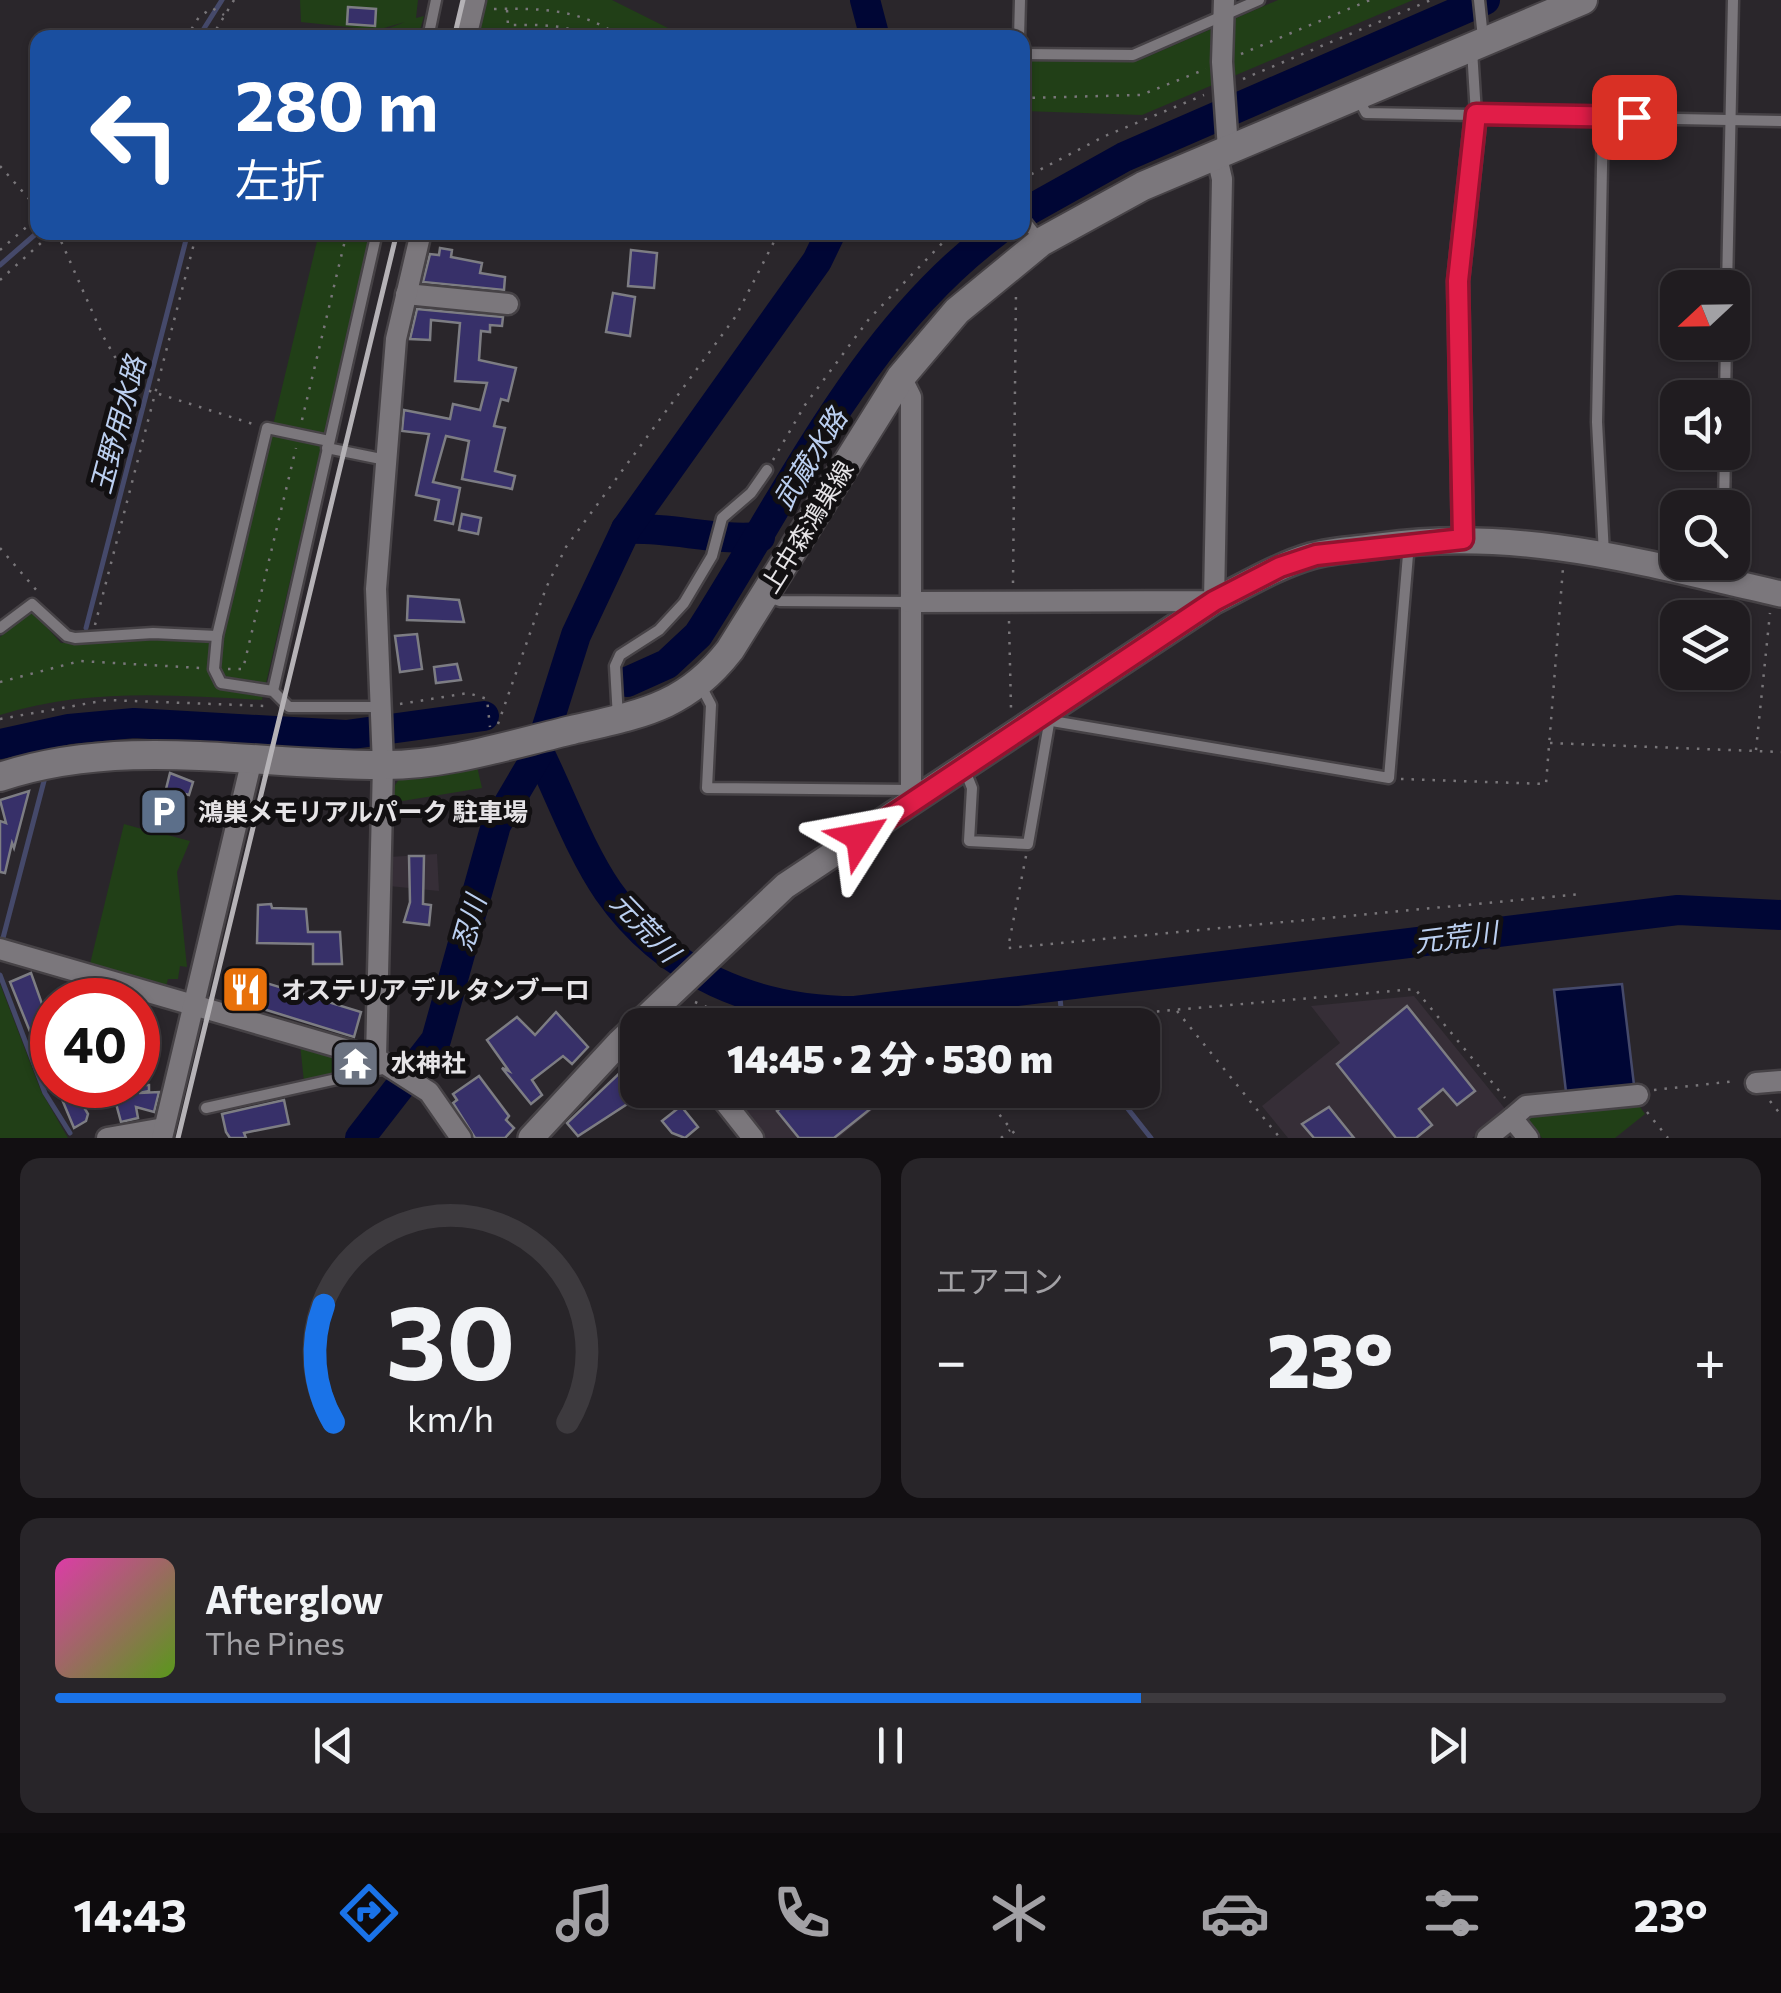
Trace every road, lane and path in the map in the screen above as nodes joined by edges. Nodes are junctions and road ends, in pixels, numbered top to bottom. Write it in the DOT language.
graph roads {
  1 [pos="234,0"];
  2 [pos="436,0"];
  3 [pos="1020,0"];
  4 [pos="1259,0"];
  5 [pos="1370,0"];
  6 [pos="1431,0"];
  7 [pos="1479,0"];
  8 [pos="1583,0"];
  9 [pos="1733,0"];
  10 [pos="474,5"];
  11 [pos="1224,7"];
  12 [pos="507,9"];
  13 [pos="222,14"];
  14 [pos="191,30"];
  15 [pos="215,30"];
  16 [pos="430,30"];
  17 [pos="468,30"];
  18 [pos="574,30"];
  19 [pos="607,30"];
  20 [pos="1019,30"];
  21 [pos="1478,39"];
  22 [pos="1030,54"];
  23 [pos="1234,58"];
  24 [pos="1214,66"];
  25 [pos="1222,91"];
  26 [pos="1357,96"];
  27 [pos="1030,98"];
  28 [pos="1476,114"];
  29 [pos="1603,116"];
  30 [pos="1729,120"];
  31 [pos="1781,121"];
  32 [pos="1223,145"];
  33 [pos="0,166"];
  34 [pos="1030,175"];
  35 [pos="30,200"];
  36 [pos="30,224"];
  37 [pos="1030,227"];
  38 [pos="1036,235"];
  39 [pos="46,240"];
  40 [pos="59,240"];
  41 [pos="195,240"];
  42 [pos="375,240"];
  43 [pos="418,240"];
  44 [pos="775,240"];
  45 [pos="945,240"];
  46 [pos="0,250"];
  47 [pos="1010,266"];
  48 [pos="1727,270"];
  49 [pos="0,280"];
  50 [pos="406,294"];
  51 [pos="508,304"];
  52 [pos="901,377"];
  53 [pos="153,395"];
  54 [pos="267,428"];
  55 [pos="328,444"];
  56 [pos="387,460"];
  57 [pos="767,470"];
  58 [pos="1463,539"];
  59 [pos="1409,542"];
  60 [pos="1565,547"];
  61 [pos="0,548"];
  62 [pos="1604,555"];
  63 [pos="1660,563"];
  64 [pos="1743,580"];
  65 [pos="1776,593"];
  66 [pos="40,594"];
  67 [pos="765,596"];
  68 [pos="1214,601"];
  69 [pos="909,602"];
  70 [pos="1011,603"];
  71 [pos="0,628"];
  72 [pos="216,636"];
  73 [pos="95,637"];
  74 [pos="700,684"];
  75 [pos="272,691"];
  76 [pos="272,706"];
  77 [pos="380,712"];
  78 [pos="1050,717"];
  79 [pos="0,719"];
  80 [pos="612,721"];
  81 [pos="1016,734"];
  82 [pos="1549,743"];
  83 [pos="1756,751"];
  84 [pos="1781,752"];
  85 [pos="383,757"];
  86 [pos="252,760"];
  87 [pos="964,768"];
  88 [pos="0,777"];
  89 [pos="1389,778"];
  90 [pos="911,797"];
  91 [pos="1028,844"];
  92 [pos="1582,894"];
  93 [pos="0,949"];
  94 [pos="678,985"];
  95 [pos="194,1006"];
  96 [pos="660,1008"];
  97 [pos="719,1008"];
  98 [pos="1177,1010"];
  99 [pos="1160,1011"];
  100 [pos="620,1055"];
  101 [pos="384,1062"];
  102 [pos="1781,1081"];
  103 [pos="1756,1083"];
  104 [pos="1638,1095"];
  105 [pos="206,1108"];
  106 [pos="729,1108"];
  107 [pos="994,1108"];
  108 [pos="1781,1116"];
  109 [pos="1512,1118"];
  110 [pos="1011,1130"];
  111 [pos="163,1133"];
  112 [pos="107,1138"];
  113 [pos="461,1138"];
  114 [pos="531,1138"];
  115 [pos="753,1138"];
  116 [pos="1000,1138"];
  117 [pos="1018,1138"];
  118 [pos="1280,1138"];
  119 [pos="1487,1138"];
  120 [pos="1528,1138"];
  121 [pos="1668,1138"];
  1 -- 13 [label="path"];
  2 -- 16 [label="lane"];
  3 -- 20 [label="lane"];
  4 -- 11 [label="lane"];
  5 -- 23 [label="path"];
  6 -- 25 [label="path"];
  7 -- 21 [label="lane"];
  8 -- 21 [label="main road, 上中森鴻巣線"];
  9 -- 30 [label="lane"];
  10 -- 12 [label="path"];
  10 -- 17 [label="street"];
  11 -- 22 [label="lane"];
  11 -- 25 [label="street"];
  12 -- 18 [label="path"];
  12 -- 19 [label="path"];
  13 -- 14 [label="path"];
  13 -- 15 [label="path"];
  21 -- 26 [label="main road, 上中森鴻巣線"];
  21 -- 28 [label="lane"];
  24 -- 27 [label="path"];
  25 -- 32 [label="street"];
  25 -- 34 [label="path"];
  26 -- 28 [label="lane"];
  26 -- 32 [label="main road, 上中森鴻巣線"];
  28 -- 29 [label="lane"];
  28 -- 58 [label="street"];
  29 -- 30 [label="lane"];
  29 -- 62 [label="lane"];
  30 -- 31 [label="lane"];
  30 -- 48 [label="lane"];
  32 -- 38 [label="main road, 上中森鴻巣線"];
  32 -- 68 [label="street"];
  33 -- 35 [label="path"];
  36 -- 46 [label="path"];
  37 -- 38 [label="lane"];
  38 -- 47 [label="main road, 上中森鴻巣線"];
  39 -- 49 [label="path"];
  40 -- 53 [label="path"];
  41 -- 53 [label="path"];
  42 -- 55 [label="lane"];
  43 -- 50 [label="street"];
  44 -- 77 [label="path"];
  45 -- 57 [label="path"];
  47 -- 52 [label="main road, 上中森鴻巣線"];
  47 -- 70 [label="path"];
  50 -- 51 [label="street"];
  50 -- 56 [label="street"];
  52 -- 67 [label="main road, 上中森鴻巣線"];
  52 -- 69 [label="street"];
  53 -- 54 [label="path"];
  53 -- 73 [label="path"];
  54 -- 55 [label="lane"];
  54 -- 72 [label="lane"];
  55 -- 56 [label="lane"];
  55 -- 75 [label="lane"];
  56 -- 77 [label="street"];
  57 -- 80 [label="lane"];
  58 -- 59 [label="street"];
  58 -- 60 [label="street"];
  59 -- 68 [label="street"];
  59 -- 89 [label="lane"];
  60 -- 62 [label="street"];
  60 -- 82 [label="path"];
  61 -- 66 [label="path"];
  62 -- 63 [label="street"];
  64 -- 65 [label="street"];
  65 -- 83 [label="path"];
  67 -- 69 [label="lane"];
  67 -- 74 [label="main road, 上中森鴻巣線"];
  68 -- 70 [label="street"];
  68 -- 78 [label="street"];
  69 -- 70 [label="street"];
  69 -- 90 [label="street"];
  70 -- 81 [label="path"];
  71 -- 73 [label="lane"];
  72 -- 73 [label="lane"];
  72 -- 75 [label="lane"];
  74 -- 80 [label="main road, 上中森鴻巣線"];
  74 -- 90 [label="lane"];
  75 -- 77 [label="lane"];
  76 -- 79 [label="path"];
  77 -- 85 [label="street"];
  78 -- 81 [label="street"];
  78 -- 89 [label="lane"];
  78 -- 91 [label="lane"];
  80 -- 85 [label="main road, 上中森鴻巣線"];
  81 -- 87 [label="street"];
  82 -- 83 [label="path"];
  82 -- 89 [label="path"];
  83 -- 84 [label="path"];
  85 -- 86 [label="main road, 上中森鴻巣線"];
  85 -- 101 [label="street"];
  86 -- 88 [label="main road, 上中森鴻巣線"];
  86 -- 95 [label="street"];
  87 -- 90 [label="street"];
  87 -- 91 [label="lane"];
  90 -- 94 [label="street"];
  91 -- 92 [label="path"];
  93 -- 95 [label="street"];
  94 -- 96 [label="street"];
  94 -- 97 [label="path"];
  95 -- 101 [label="street"];
  95 -- 111 [label="street"];
  98 -- 99 [label="path"];
  98 -- 109 [label="path"];
  98 -- 118 [label="path"];
  100 -- 114 [label="street"];
  101 -- 105 [label="lane"];
  101 -- 113 [label="street"];
  102 -- 103 [label="street"];
  103 -- 104 [label="path"];
  103 -- 108 [label="path"];
  104 -- 109 [label="street"];
  104 -- 121 [label="path"];
  106 -- 115 [label="street"];
  107 -- 110 [label="path"];
  109 -- 119 [label="street"];
  109 -- 120 [label="street"];
  110 -- 116 [label="path"];
  110 -- 117 [label="path"];
  111 -- 112 [label="street"];
}
